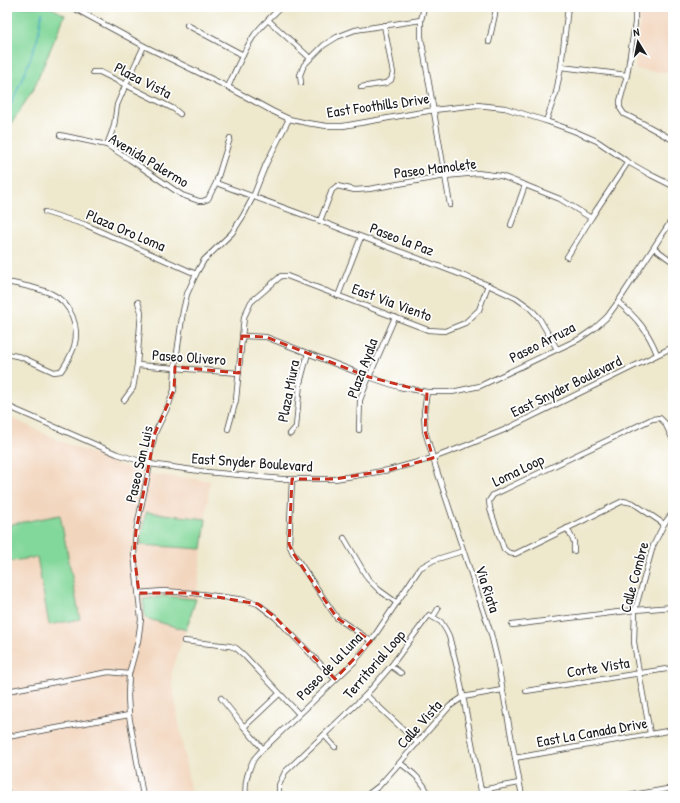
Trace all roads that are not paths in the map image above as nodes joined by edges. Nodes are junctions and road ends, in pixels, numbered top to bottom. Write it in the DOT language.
graph roads {
  1 [pos="72,7"];
  2 [pos="281,7"];
  3 [pos="424,7"];
  4 [pos="496,7"];
  5 [pos="568,7"];
  6 [pos="635,7"];
  7 [pos="78,8"];
  8 [pos="268,20"];
  9 [pos="421,20"];
  10 [pos="187,25"];
  11 [pos="384,25"];
  12 [pos="489,42"];
  13 [pos="144,46"];
  14 [pos="243,55"];
  15 [pos="310,58"];
  16 [pos="561,67"];
  17 [pos="93,72"];
  18 [pos="626,75"];
  19 [pos="301,83"];
  20 [pos="126,84"];
  21 [pos="228,87"];
  22 [pos="360,87"];
  23 [pos="434,110"];
  24 [pos="180,114"];
  25 [pos="289,119"];
  26 [pos="546,121"];
  27 [pos="60,135"];
  28 [pos="230,138"];
  29 [pos="673,140"];
  30 [pos="107,145"];
  31 [pos="628,162"];
  32 [pos="445,176"];
  33 [pos="216,183"];
  34 [pos="525,185"];
  35 [pos="673,186"];
  36 [pos="253,197"];
  37 [pos="450,205"];
  38 [pos="45,212"];
  39 [pos="591,218"];
  40 [pos="673,218"];
  41 [pos="320,221"];
  42 [pos="511,225"];
  43 [pos="361,237"];
  44 [pos="654,248"];
  45 [pos="567,257"];
  46 [pos="673,262"];
  47 [pos="196,274"];
  48 [pos="7,282"];
  49 [pos="488,285"];
  50 [pos="338,296"];
  51 [pos="138,302"];
  52 [pos="618,302"];
  53 [pos="395,317"];
  54 [pos="242,336"];
  55 [pos="673,347"];
  56 [pos="557,349"];
  57 [pos="308,353"];
  58 [pos="7,354"];
  59 [pos="657,354"];
  60 [pos="137,365"];
  61 [pos="175,367"];
  62 [pos="239,373"];
  63 [pos="369,377"];
  64 [pos="427,392"];
  65 [pos="124,400"];
  66 [pos="7,406"];
  67 [pos="228,429"];
  68 [pos="359,430"];
  69 [pos="290,434"];
  70 [pos="673,440"];
  71 [pos="433,458"];
  72 [pos="150,464"];
  73 [pos="292,479"];
  74 [pos="673,512"];
  75 [pos="664,524"];
  76 [pos="567,528"];
  77 [pos="344,538"];
  78 [pos="463,551"];
  79 [pos="574,552"];
  80 [pos="139,593"];
  81 [pos="397,603"];
  82 [pos="673,607"];
  83 [pos="438,609"];
  84 [pos="635,610"];
  85 [pos="433,618"];
  86 [pos="512,625"];
  87 [pos="184,641"];
  88 [pos="371,641"];
  89 [pos="391,666"];
  90 [pos="673,668"];
  91 [pos="401,673"];
  92 [pos="639,673"];
  93 [pos="129,674"];
  94 [pos="335,680"];
  95 [pos="7,690"];
  96 [pos="502,690"];
  97 [pos="526,691"];
  98 [pos="279,694"];
  99 [pos="366,695"];
  100 [pos="463,697"];
  101 [pos="221,698"];
  102 [pos="299,714"];
  103 [pos="129,715"];
  104 [pos="244,727"];
  105 [pos="673,730"];
  106 [pos="650,733"];
  107 [pos="324,735"];
  108 [pos="7,737"];
  109 [pos="418,743"];
  110 [pos="335,747"];
  111 [pos="262,749"];
  112 [pos="515,758"];
  113 [pos="400,763"];
  114 [pos="519,784"];
  115 [pos="673,788"];
  116 [pos="481,790"];
  117 [pos="7,791"];
  118 [pos="8,796"];
  119 [pos="143,796"];
  120 [pos="246,796"];
  121 [pos="279,796"];
  122 [pos="367,796"];
  123 [pos="429,796"];
  124 [pos="482,796"];
  125 [pos="522,796"];
  126 [pos="628,796"];
  1 -- 7 [label="street, East Foothills Drive"];
  2 -- 8 [label="street"];
  3 -- 9 [label="street"];
  4 -- 12 [label="street"];
  5 -- 16 [label="street"];
  6 -- 18 [label="street"];
  7 -- 13 [label="street, East Foothills Drive"];
  8 -- 14 [label="street"];
  8 -- 15 [label="street"];
  9 -- 11 [label="street"];
  9 -- 23 [label="street"];
  10 -- 14 [label="street"];
  11 -- 15 [label="street"];
  11 -- 22 [label="street"];
  13 -- 20 [label="street"];
  13 -- 21 [label="street, East Foothills Drive"];
  14 -- 21 [label="street"];
  15 -- 19 [label="street"];
  16 -- 18 [label="street"];
  16 -- 26 [label="street"];
  17 -- 20 [label="street, Plaza Vista"];
  18 -- 29 [label="street"];
  20 -- 24 [label="street, Plaza Vista"];
  20 -- 30 [label="street"];
  21 -- 25 [label="street, East Foothills Drive"];
  23 -- 25 [label="street, East Foothills Drive"];
  23 -- 26 [label="street, East Foothills Drive"];
  23 -- 32 [label="street"];
  25 -- 36 [label="street, Paseo San Luis"];
  26 -- 31 [label="street, East Foothills Drive"];
  27 -- 30 [label="street, Avenida Palermo"];
  28 -- 33 [label="street"];
  30 -- 33 [label="street, Avenida Palermo"];
  31 -- 35 [label="street, East Foothills Drive"];
  31 -- 39 [label="street"];
  32 -- 34 [label="street, Paseo Manolete"];
  32 -- 37 [label="street"];
  32 -- 41 [label="street, Paseo Manolete"];
  33 -- 36 [label="street, Paseo la Paz"];
  34 -- 39 [label="street, Paseo Manolete"];
  34 -- 42 [label="street"];
  36 -- 41 [label="street, Paseo la Paz"];
  36 -- 47 [label="street, Paseo San Luis"];
  38 -- 47 [label="street, Plaza Oro Loma"];
  39 -- 45 [label="street"];
  40 -- 44 [label="street, Paseo Arruza"];
  41 -- 43 [label="street, Paseo la Paz"];
  43 -- 49 [label="street, Paseo la Paz"];
  43 -- 50 [label="street"];
  44 -- 46 [label="street"];
  44 -- 52 [label="street, Paseo Arruza"];
  47 -- 61 [label="street, Paseo San Luis"];
  48 -- 58 [label="street"];
  49 -- 53 [label="street, East Via Viento"];
  49 -- 56 [label="street, Paseo la Paz"];
  50 -- 53 [label="street, East Via Viento"];
  50 -- 54 [label="street, East Via Viento"];
  51 -- 60 [label="street"];
  52 -- 56 [label="street, Paseo Arruza"];
  52 -- 59 [label="street"];
  53 -- 63 [label="street, Plaza Ayala"];
  54 -- 57 [label="street, Paseo Arruza"];
  54 -- 62 [label="street, East Via Viento"];
  55 -- 59 [label="street, East Snyder Boulevard"];
  56 -- 64 [label="street, Paseo Arruza"];
  57 -- 63 [label="street, Paseo Arruza"];
  57 -- 69 [label="street, Plaza Miura"];
  59 -- 71 [label="street, East Snyder Boulevard"];
  60 -- 61 [label="street, Paseo Olivero"];
  60 -- 65 [label="street"];
  61 -- 62 [label="street, Paseo Olivero"];
  61 -- 72 [label="street, Paseo San Luis"];
  62 -- 67 [label="street, East Via Viento"];
  63 -- 64 [label="street, Paseo Arruza"];
  63 -- 68 [label="street, Plaza Ayala"];
  64 -- 71 [label="street, Via Riata"];
  66 -- 72 [label="street, East Snyder Boulevard"];
  70 -- 76 [label="street, Loma Loop"];
  71 -- 73 [label="street, East Snyder Boulevard"];
  71 -- 78 [label="street, Via Riata"];
  72 -- 73 [label="street, East Snyder Boulevard"];
  72 -- 80 [label="street, Paseo San Luis"];
  73 -- 88 [label="street"];
  74 -- 75 [label="street, Calle Combre"];
  75 -- 76 [label="street, Loma Loop"];
  75 -- 84 [label="street, Calle Combre"];
  76 -- 79 [label="street"];
  77 -- 81 [label="street"];
  78 -- 81 [label="street, Paseo de la Luna"];
  78 -- 96 [label="street, Via Riata"];
  80 -- 93 [label="street, Paseo San Luis"];
  80 -- 94 [label="street"];
  81 -- 88 [label="street, Paseo de la Luna"];
  82 -- 84 [label="street"];
  83 -- 85 [label="street"];
  84 -- 86 [label="street"];
  84 -- 92 [label="street, Calle Combre"];
  85 -- 89 [label="street, Territorial Loop"];
  85 -- 100 [label="street"];
  87 -- 98 [label="street"];
  88 -- 94 [label="street, Paseo de la Luna"];
  89 -- 91 [label="street"];
  89 -- 99 [label="street, Territorial Loop"];
  90 -- 92 [label="street, Corte Vista"];
  92 -- 97 [label="street, Corte Vista"];
  92 -- 106 [label="street, Calle Combre"];
  93 -- 95 [label="street"];
  93 -- 103 [label="street, Paseo San Luis"];
  94 -- 102 [label="street, Paseo de la Luna"];
  96 -- 100 [label="street, Calle Vista"];
  96 -- 112 [label="street, Via Riata"];
  98 -- 102 [label="street"];
  98 -- 104 [label="street"];
  99 -- 107 [label="street, Territorial Loop"];
  99 -- 109 [label="street"];
  100 -- 109 [label="street, Calle Vista"];
  100 -- 116 [label="street"];
  101 -- 104 [label="street"];
  102 -- 111 [label="street, Paseo de la Luna"];
  103 -- 108 [label="street"];
  103 -- 119 [label="street, Paseo San Luis"];
  104 -- 111 [label="street"];
  105 -- 106 [label="street, East La Canada Drive"];
  106 -- 112 [label="street, East La Canada Drive"];
  107 -- 110 [label="street"];
  107 -- 121 [label="street, Territorial Loop"];
  109 -- 113 [label="street, Calle Vista"];
  111 -- 120 [label="street, Paseo de la Luna"];
  112 -- 114 [label="street, Via Riata"];
  113 -- 122 [label="street, Calle Vista"];
  113 -- 123 [label="street"];
  114 -- 116 [label="street"];
  114 -- 125 [label="street, Via Riata"];
  115 -- 126 [label="street"];
  116 -- 124 [label="street"];
  117 -- 118 [label="street"];
}
